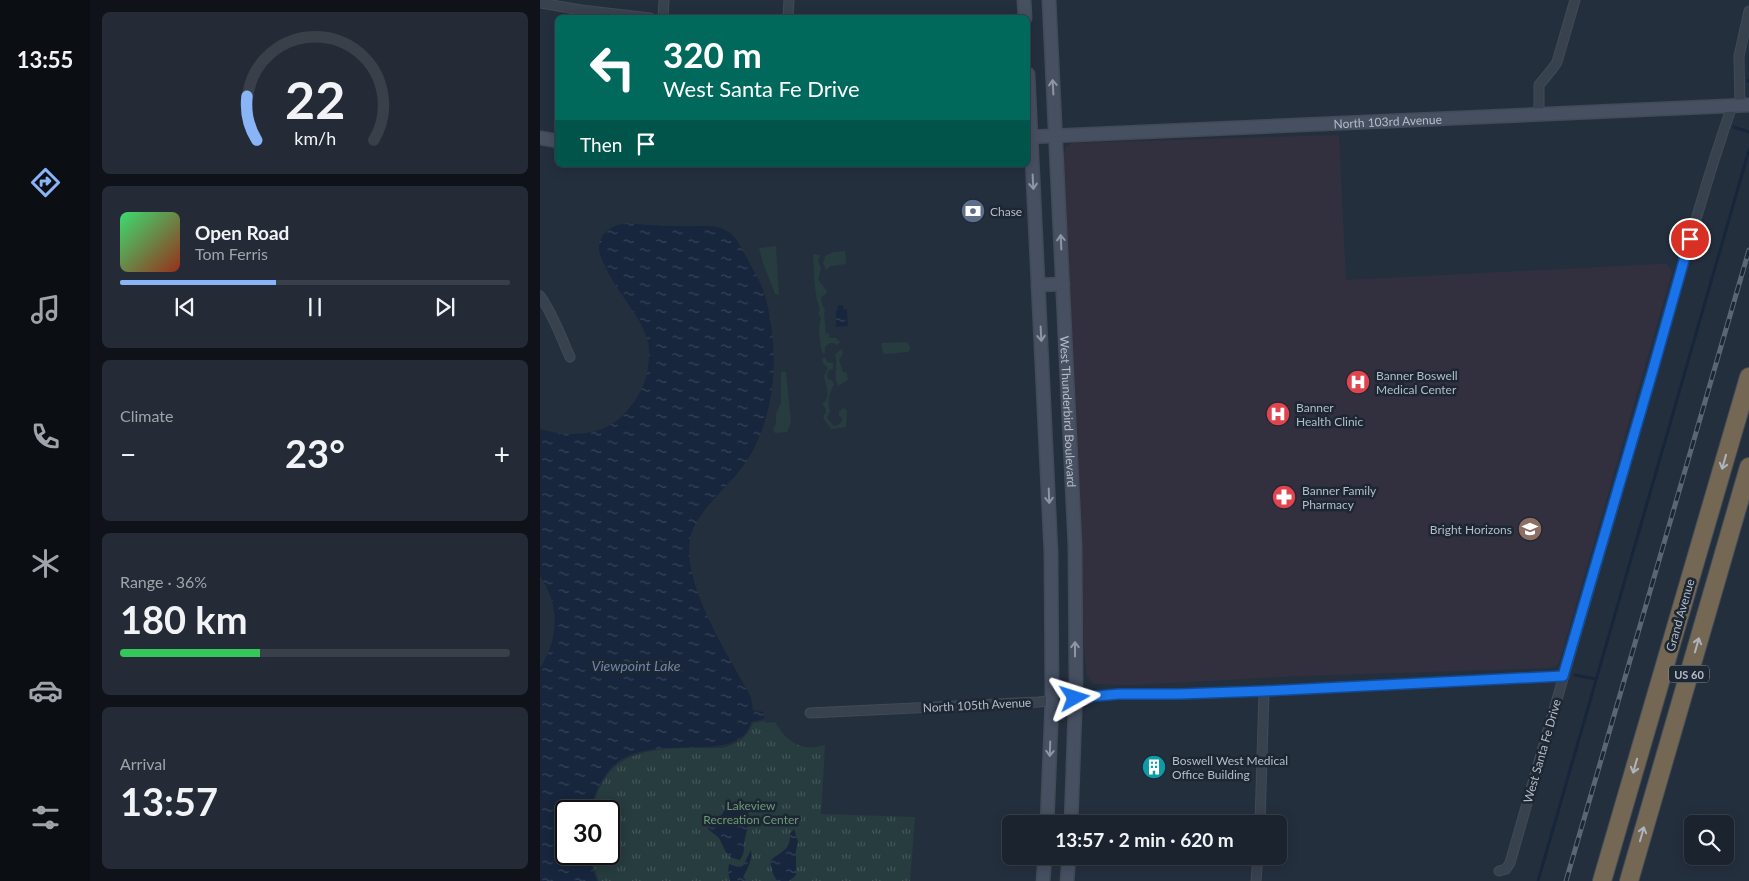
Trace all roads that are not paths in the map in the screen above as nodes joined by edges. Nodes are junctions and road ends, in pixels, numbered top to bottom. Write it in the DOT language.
graph roads {
  1 [pos="664,0"];
  2 [pos="789,0"];
  3 [pos="1024,0"];
  4 [pos="1049,0"];
  5 [pos="1575,0"];
  6 [pos="540,3"];
  7 [pos="1749,10"];
  8 [pos="624,15"];
  9 [pos="663,15"];
  10 [pos="788,15"];
  11 [pos="1025,15"];
  12 [pos="1740,106"];
  13 [pos="1539,116"];
  14 [pos="1055,136"];
  15 [pos="1030,137"];
  16 [pos="540,138"];
  17 [pos="555,140"];
  18 [pos="1030,153"];
  19 [pos="1063,284"];
  20 [pos="1038,285"];
  21 [pos="540,296"];
  22 [pos="570,357"];
  23 [pos="1749,377"];
  24 [pos="1743,417"];
  25 [pos="1749,468"];
  26 [pos="1563,676"];
  27 [pos="1264,691"];
  28 [pos="1075,698"];
  29 [pos="1052,700"];
  30 [pos="810,713"];
  31 [pos="1047,815"];
  32 [pos="1071,815"];
  33 [pos="1260,815"];
  34 [pos="1044,865"];
  35 [pos="1068,865"];
  36 [pos="1257,865"];
  37 [pos="1499,871"];
  38 [pos="1043,881"];
  39 [pos="1067,881"];
  40 [pos="1256,881"];
  41 [pos="1602,881"];
  42 [pos="1629,881"];
  1 -- 9 [label="street"];
  2 -- 10 [label="street"];
  3 -- 11 [label="street"];
  14 -- 4 [label="street, West Thunderbird Boulevard, one-way"];
  5 -- 13 [label="street"];
  6 -- 8 [label="street"];
  7 -- 12 [label="street, West Santa Fe Drive"];
  12 -- 13 [label="street, North 103rd Avenue"];
  12 -- 26 [label="street, West Santa Fe Drive"];
  13 -- 14 [label="street, North 103rd Avenue"];
  14 -- 15 [label="street, North 103rd Avenue"];
  19 -- 14 [label="street, West Thunderbird Boulevard, one-way"];
  16 -- 17 [label="street"];
  18 -- 20 [label="street, West Thunderbird Boulevard, one-way"];
  19 -- 20 [label="street"];
  28 -- 19 [label="street, West Thunderbird Boulevard, one-way"];
  20 -- 29 [label="street, West Thunderbird Boulevard, one-way"];
  21 -- 22 [label="street"];
  23 -- 24 [label="highway, Grand Avenue / US 60"];
  24 -- 41 [label="highway, Grand Avenue / US 60, one-way"];
  42 -- 25 [label="highway, Grand Avenue / US 60, one-way"];
  26 -- 27 [label="street, North 105th Avenue"];
  26 -- 37 [label="street, West Santa Fe Drive"];
  27 -- 28 [label="street, North 105th Avenue"];
  27 -- 33 [label="street"];
  28 -- 29 [label="street, North 105th Avenue"];
  28 -- 32 [label="street, West Thunderbird Boulevard"];
  29 -- 30 [label="street, North 105th Avenue"];
  29 -- 31 [label="street, West Thunderbird Boulevard, one-way"];
  34 -- 38 [label="street"];
  35 -- 39 [label="street"];
  36 -- 40 [label="street"];
}
